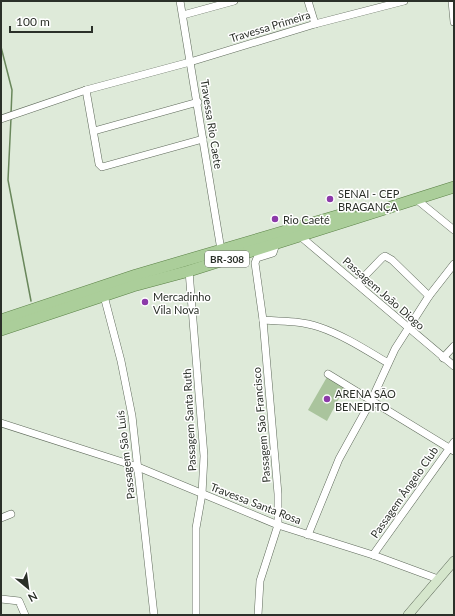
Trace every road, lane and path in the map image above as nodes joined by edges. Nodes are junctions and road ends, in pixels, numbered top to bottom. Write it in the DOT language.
graph roads {
  1 [pos="180,1"];
  2 [pos="234,1"];
  3 [pos="308,1"];
  4 [pos="404,1"];
  5 [pos="452,1"];
  6 [pos="183,16"];
  7 [pos="454,22"];
  8 [pos="315,24"];
  9 [pos="190,62"];
  10 [pos="86,90"];
  11 [pos="198,102"];
  12 [pos="1,119"];
  13 [pos="94,131"];
  14 [pos="203,138"];
  15 [pos="454,181"];
  16 [pos="454,187"];
  17 [pos="416,199"];
  18 [pos="454,230"];
  19 [pos="300,236"];
  20 [pos="276,244"];
  21 [pos="221,250"];
  22 [pos="454,264"];
  23 [pos="189,271"];
  24 [pos="358,283"];
  25 [pos="104,296"];
  26 [pos="429,296"];
  27 [pos="1,320"];
  28 [pos="263,320"];
  29 [pos="409,328"];
  30 [pos="1,330"];
  31 [pos="454,346"];
  32 [pos="443,358"];
  33 [pos="388,363"];
  34 [pos="454,366"];
  35 [pos="328,374"];
  36 [pos="371,401"];
  37 [pos="1,423"];
  38 [pos="452,447"];
  39 [pos="138,467"];
  40 [pos="202,494"];
  41 [pos="11,514"];
  42 [pos="1,518"];
  43 [pos="278,525"];
  44 [pos="308,535"];
  45 [pos="373,555"];
  46 [pos="454,561"];
  47 [pos="450,570"];
  48 [pos="438,578"];
  49 [pos="1,599"];
  50 [pos="25,615"];
  51 [pos="154,615"];
  52 [pos="196,615"];
  53 [pos="258,615"];
  54 [pos="408,615"];
  1 -- 6 [label="street, Travessa Rio Caete"];
  2 -- 6 [label="street"];
  3 -- 8 [label="street"];
  4 -- 8 [label="street, Travessa Primeira"];
  5 -- 7 [label="street"];
  6 -- 9 [label="street, Travessa Rio Caete"];
  8 -- 9 [label="street, Travessa Primeira"];
  9 -- 10 [label="street, Travessa Primeira"];
  9 -- 11 [label="street, Travessa Rio Caete"];
  10 -- 12 [label="street, Travessa Primeira"];
  10 -- 13 [label="street"];
  11 -- 13 [label="street"];
  11 -- 14 [label="street, Travessa Rio Caete"];
  13 -- 14 [label="street"];
  14 -- 21 [label="street, Travessa Rio Caete"];
  15 -- 21 [label="main road, BR-308"];
  16 -- 17 [label="main road, BR-308"];
  17 -- 18 [label="street"];
  17 -- 19 [label="main road, BR-308"];
  19 -- 20 [label="main road, BR-308"];
  19 -- 24 [label="street, Passagem João Diogo"];
  20 -- 23 [label="main road, BR-308"];
  20 -- 28 [label="street, Passagem São Francisco"];
  21 -- 27 [label="main road, BR-308"];
  22 -- 26 [label="street"];
  23 -- 25 [label="main road, BR-308"];
  23 -- 40 [label="street, Passagem Santa Ruth"];
  24 -- 26 [label="street"];
  24 -- 29 [label="street, Passagem João Diogo"];
  25 -- 30 [label="main road, BR-308"];
  25 -- 39 [label="street, Passagem São Luís"];
  26 -- 29 [label="street"];
  28 -- 33 [label="street"];
  28 -- 43 [label="street, Passagem São Francisco"];
  29 -- 32 [label="street, Passagem João Diogo"];
  29 -- 33 [label="street"];
  31 -- 32 [label="street"];
  32 -- 34 [label="street, Passagem João Diogo"];
  33 -- 36 [label="street"];
  35 -- 36 [label="street"];
  36 -- 38 [label="street"];
  36 -- 44 [label="street"];
  37 -- 39 [label="street, Travessa Santa Rosa"];
  38 -- 45 [label="street, Passagem Ângelo Club"];
  39 -- 40 [label="street, Travessa Santa Rosa"];
  39 -- 51 [label="street, Passagem São Luís"];
  40 -- 43 [label="street, Travessa Santa Rosa"];
  40 -- 52 [label="street, Passagem Santa Ruth"];
  41 -- 42 [label="street"];
  43 -- 44 [label="street, Travessa Santa Rosa"];
  43 -- 53 [label="street, Passagem São Francisco"];
  44 -- 45 [label="street, Travessa Santa Rosa"];
  45 -- 48 [label="street, Travessa Santa Rosa"];
  46 -- 47 [label="street"];
  47 -- 48 [label="street"];
  48 -- 54 [label="street"];
  49 -- 50 [label="street"];
}
